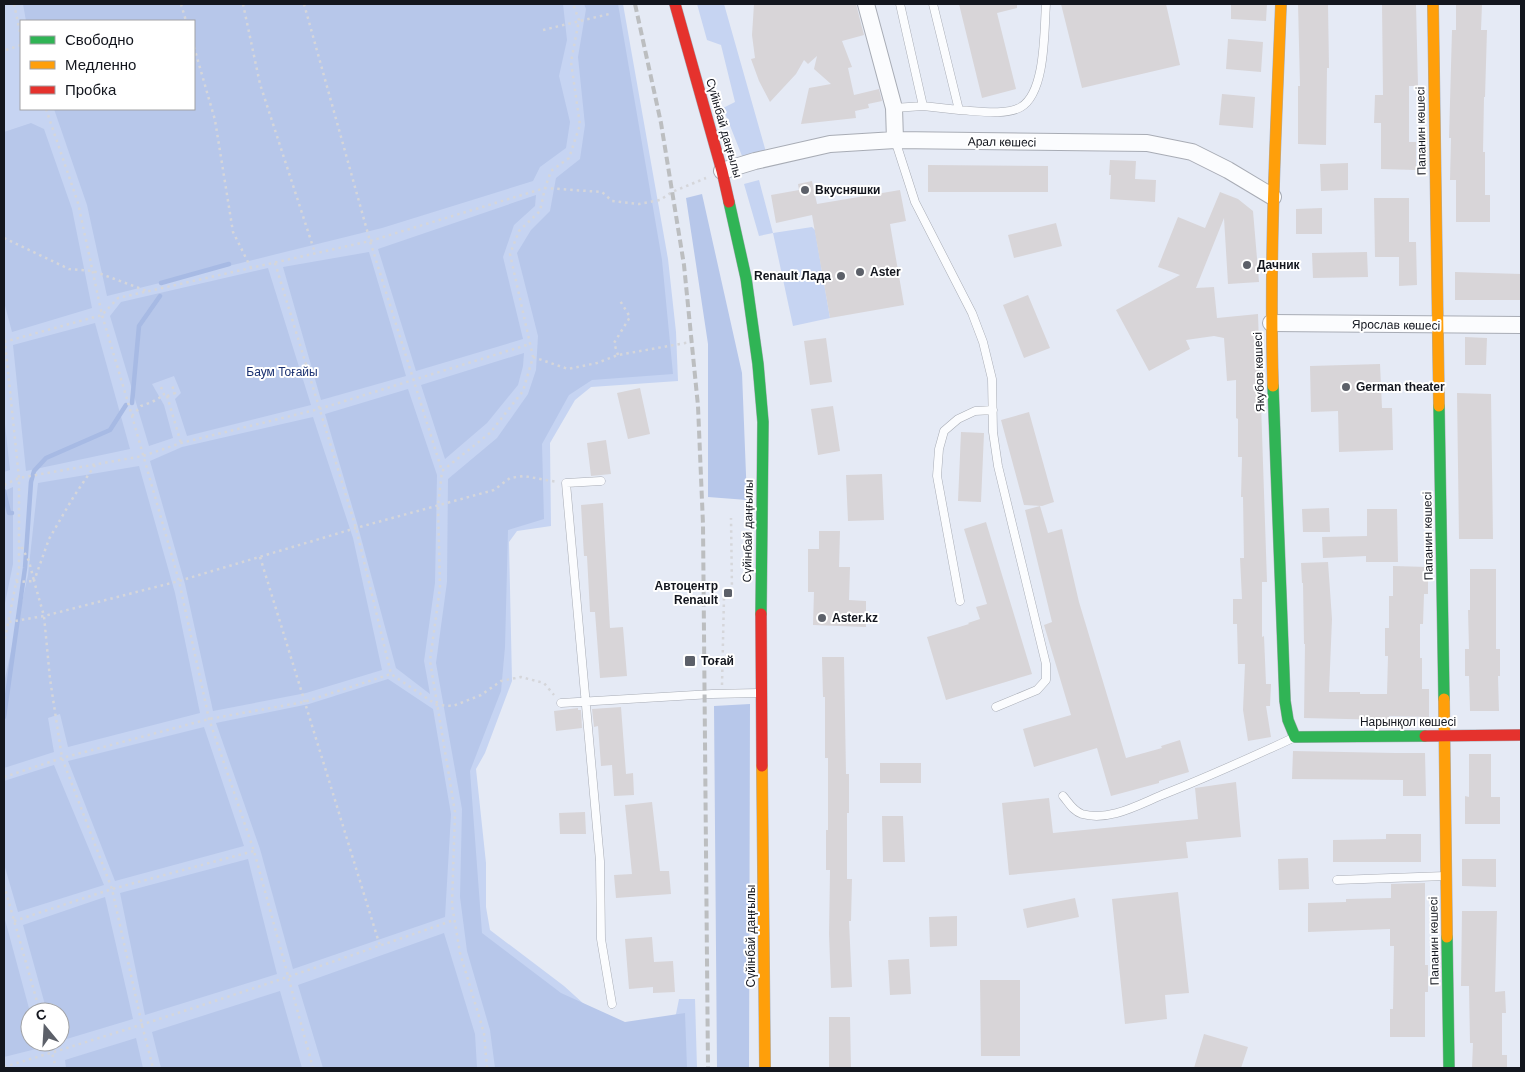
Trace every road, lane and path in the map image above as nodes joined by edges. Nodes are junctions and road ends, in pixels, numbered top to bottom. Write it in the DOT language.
graph roads {
  1 [pos="14,4"];
  2 [pos="181,4"];
  3 [pos="243,4"];
  4 [pos="304,4"];
  5 [pos="573,4"];
  6 [pos="675,4"];
  7 [pos="866,4"];
  8 [pos="900,4"];
  9 [pos="933,4"];
  10 [pos="1046,4"];
  11 [pos="1281,4"];
  12 [pos="1433,4"];
  13 [pos="609,14"];
  14 [pos="186,20"];
  15 [pos="578,20"];
  16 [pos="543,30"];
  17 [pos="20,32"];
  18 [pos="20,45"];
  19 [pos="6,50"];
  20 [pos="195,50"];
  21 [pos="923,106"];
  22 [pos="894,108"];
  23 [pos="46,110"];
  24 [pos="959,110"];
  25 [pos="895,140"];
  26 [pos="722,171"];
  27 [pos="545,188"];
  28 [pos="1273,197"];
  29 [pos="4,238"];
  30 [pos="370,241"];
  31 [pos="315,253"];
  32 [pos="275,263"];
  33 [pos="251,268"];
  34 [pos="93,271"];
  35 [pos="148,292"];
  36 [pos="619,299"];
  37 [pos="102,315"];
  38 [pos="1271,323"];
  39 [pos="1437,325"];
  40 [pos="1521,325"];
  41 [pos="4,333"];
  42 [pos="4,342"];
  43 [pos="691,342"];
  44 [pos="530,344"];
  45 [pos="618,356"];
  46 [pos="533,358"];
  47 [pos="413,380"];
  48 [pos="171,383"];
  49 [pos="161,388"];
  50 [pos="165,396"];
  51 [pos="318,409"];
  52 [pos="993,410"];
  53 [pos="132,416"];
  54 [pos="180,443"];
  55 [pos="143,456"];
  56 [pos="95,465"];
  57 [pos="442,471"];
  58 [pos="19,478"];
  59 [pos="601,481"];
  60 [pos="566,483"];
  61 [pos="4,485"];
  62 [pos="438,506"];
  63 [pos="731,518"];
  64 [pos="356,528"];
  65 [pos="19,543"];
  66 [pos="260,557"];
  67 [pos="34,581"];
  68 [pos="179,581"];
  69 [pos="16,582"];
  70 [pos="960,601"];
  71 [pos="44,616"];
  72 [pos="9,622"];
  73 [pos="4,643"];
  74 [pos="391,674"];
  75 [pos="763,693"];
  76 [pos="712,694"];
  77 [pos="304,702"];
  78 [pos="585,702"];
  79 [pos="561,703"];
  80 [pos="437,705"];
  81 [pos="996,707"];
  82 [pos="209,719"];
  83 [pos="1521,735"];
  84 [pos="1445,736"];
  85 [pos="1295,737"];
  86 [pos="62,758"];
  87 [pos="4,777"];
  88 [pos="1063,796"];
  89 [pos="254,851"];
  90 [pos="1447,876"];
  91 [pos="1337,880"];
  92 [pos="4,885"];
  93 [pos="112,889"];
  94 [pos="454,920"];
  95 [pos="14,921"];
  96 [pos="380,946"];
  97 [pos="288,978"];
  98 [pos="37,1002"];
  99 [pos="612,1004"];
  100 [pos="142,1025"];
  101 [pos="70,1047"];
  102 [pos="52,1052"];
  103 [pos="4,1067"];
  104 [pos="56,1068"];
  105 [pos="153,1068"];
  106 [pos="312,1068"];
  107 [pos="487,1068"];
  108 [pos="765,1068"];
  109 [pos="1449,1068"];
  1 -- 17 [label="path"];
  2 -- 14 [label="path"];
  3 -- 31 [label="path"];
  4 -- 30 [label="path"];
  5 -- 15 [label="path"];
  6 -- 26 [label="main road, Сүйінбай даңғылы"];
  7 -- 22 [label="street"];
  8 -- 21 [label="lane"];
  9 -- 24 [label="lane"];
  10 -- 24 [label="lane"];
  11 -- 28 [label="main road, Якубов көшесі"];
  12 -- 39 [label="main road, Папанин көшесі"];
  13 -- 15 [label="path"];
  15 -- 16 [label="path"];
  15 -- 27 [label="path"];
  18 -- 19 [label="path"];
  20 -- 33 [label="path"];
  21 -- 22 [label="lane"];
  21 -- 24 [label="lane"];
  22 -- 25 [label="street"];
  23 -- 34 [label="path"];
  25 -- 26 [label="street, Арал көшесі"];
  25 -- 28 [label="street, Арал көшесі"];
  25 -- 52 [label="lane"];
  26 -- 27 [label="path"];
  26 -- 75 [label="main road, Сүйінбай даңғылы"];
  27 -- 30 [label="path"];
  27 -- 44 [label="path"];
  28 -- 38 [label="main road, Якубов көшесі"];
  29 -- 34 [label="path"];
  30 -- 31 [label="path"];
  30 -- 47 [label="path"];
  31 -- 32 [label="path"];
  32 -- 33 [label="path"];
  32 -- 51 [label="path"];
  33 -- 35 [label="path"];
  34 -- 35 [label="path"];
  34 -- 37 [label="path"];
  35 -- 37 [label="path"];
  36 -- 45 [label="path"];
  37 -- 42 [label="path"];
  37 -- 53 [label="path"];
  38 -- 39 [label="street, Ярослав көшесі"];
  38 -- 85 [label="main road, Якубов көшесі"];
  39 -- 40 [label="street, Ярослав көшесі"];
  39 -- 84 [label="main road, Папанин көшесі"];
  41 -- 42 [label="path"];
  42 -- 58 [label="path"];
  43 -- 45 [label="path"];
  44 -- 46 [label="path"];
  44 -- 47 [label="path"];
  45 -- 46 [label="path"];
  46 -- 57 [label="path"];
  47 -- 51 [label="path"];
  47 -- 57 [label="path"];
  48 -- 50 [label="path"];
  49 -- 50 [label="path"];
  50 -- 53 [label="path"];
  50 -- 54 [label="path"];
  51 -- 54 [label="path"];
  51 -- 64 [label="path"];
  52 -- 70 [label="lane"];
  52 -- 81 [label="lane"];
  53 -- 55 [label="path"];
  54 -- 55 [label="path"];
  55 -- 56 [label="path"];
  55 -- 68 [label="path"];
  56 -- 58 [label="path"];
  56 -- 67 [label="path"];
  57 -- 62 [label="path"];
  58 -- 61 [label="path"];
  58 -- 65 [label="path"];
  59 -- 60 [label="lane"];
  60 -- 62 [label="path"];
  60 -- 78 [label="lane"];
  62 -- 64 [label="path"];
  62 -- 80 [label="path"];
  63 -- 76 [label="path"];
  64 -- 66 [label="path"];
  64 -- 74 [label="path"];
  65 -- 67 [label="path"];
  65 -- 69 [label="path"];
  66 -- 68 [label="path"];
  66 -- 77 [label="path"];
  67 -- 69 [label="path"];
  67 -- 71 [label="path"];
  68 -- 71 [label="path"];
  68 -- 82 [label="path"];
  69 -- 72 [label="path"];
  71 -- 72 [label="path"];
  71 -- 86 [label="path"];
  72 -- 73 [label="path"];
  74 -- 77 [label="path"];
  74 -- 80 [label="path"];
  75 -- 76 [label="lane"];
  75 -- 108 [label="main road, Сүйінбай даңғылы"];
  76 -- 78 [label="lane"];
  77 -- 82 [label="path"];
  77 -- 96 [label="path"];
  78 -- 79 [label="lane"];
  78 -- 99 [label="lane"];
  79 -- 80 [label="path"];
  80 -- 94 [label="path"];
  82 -- 86 [label="path"];
  82 -- 89 [label="path"];
  83 -- 84 [label="main road, Нарынқол көшесі"];
  84 -- 85 [label="main road, Нарынқол көшесі"];
  84 -- 90 [label="main road, Папанин көшесі"];
  85 -- 88 [label="lane"];
  86 -- 87 [label="path"];
  86 -- 93 [label="path"];
  89 -- 93 [label="path"];
  89 -- 97 [label="path"];
  90 -- 91 [label="lane"];
  90 -- 109 [label="main road, Папанин көшесі"];
  92 -- 95 [label="path"];
  93 -- 95 [label="path"];
  93 -- 100 [label="path"];
  94 -- 96 [label="path"];
  94 -- 107 [label="path"];
  95 -- 98 [label="path"];
  96 -- 97 [label="path"];
  97 -- 100 [label="path"];
  97 -- 106 [label="path"];
  100 -- 101 [label="path"];
  100 -- 105 [label="path"];
  102 -- 103 [label="path"];
  102 -- 104 [label="path"];
}
